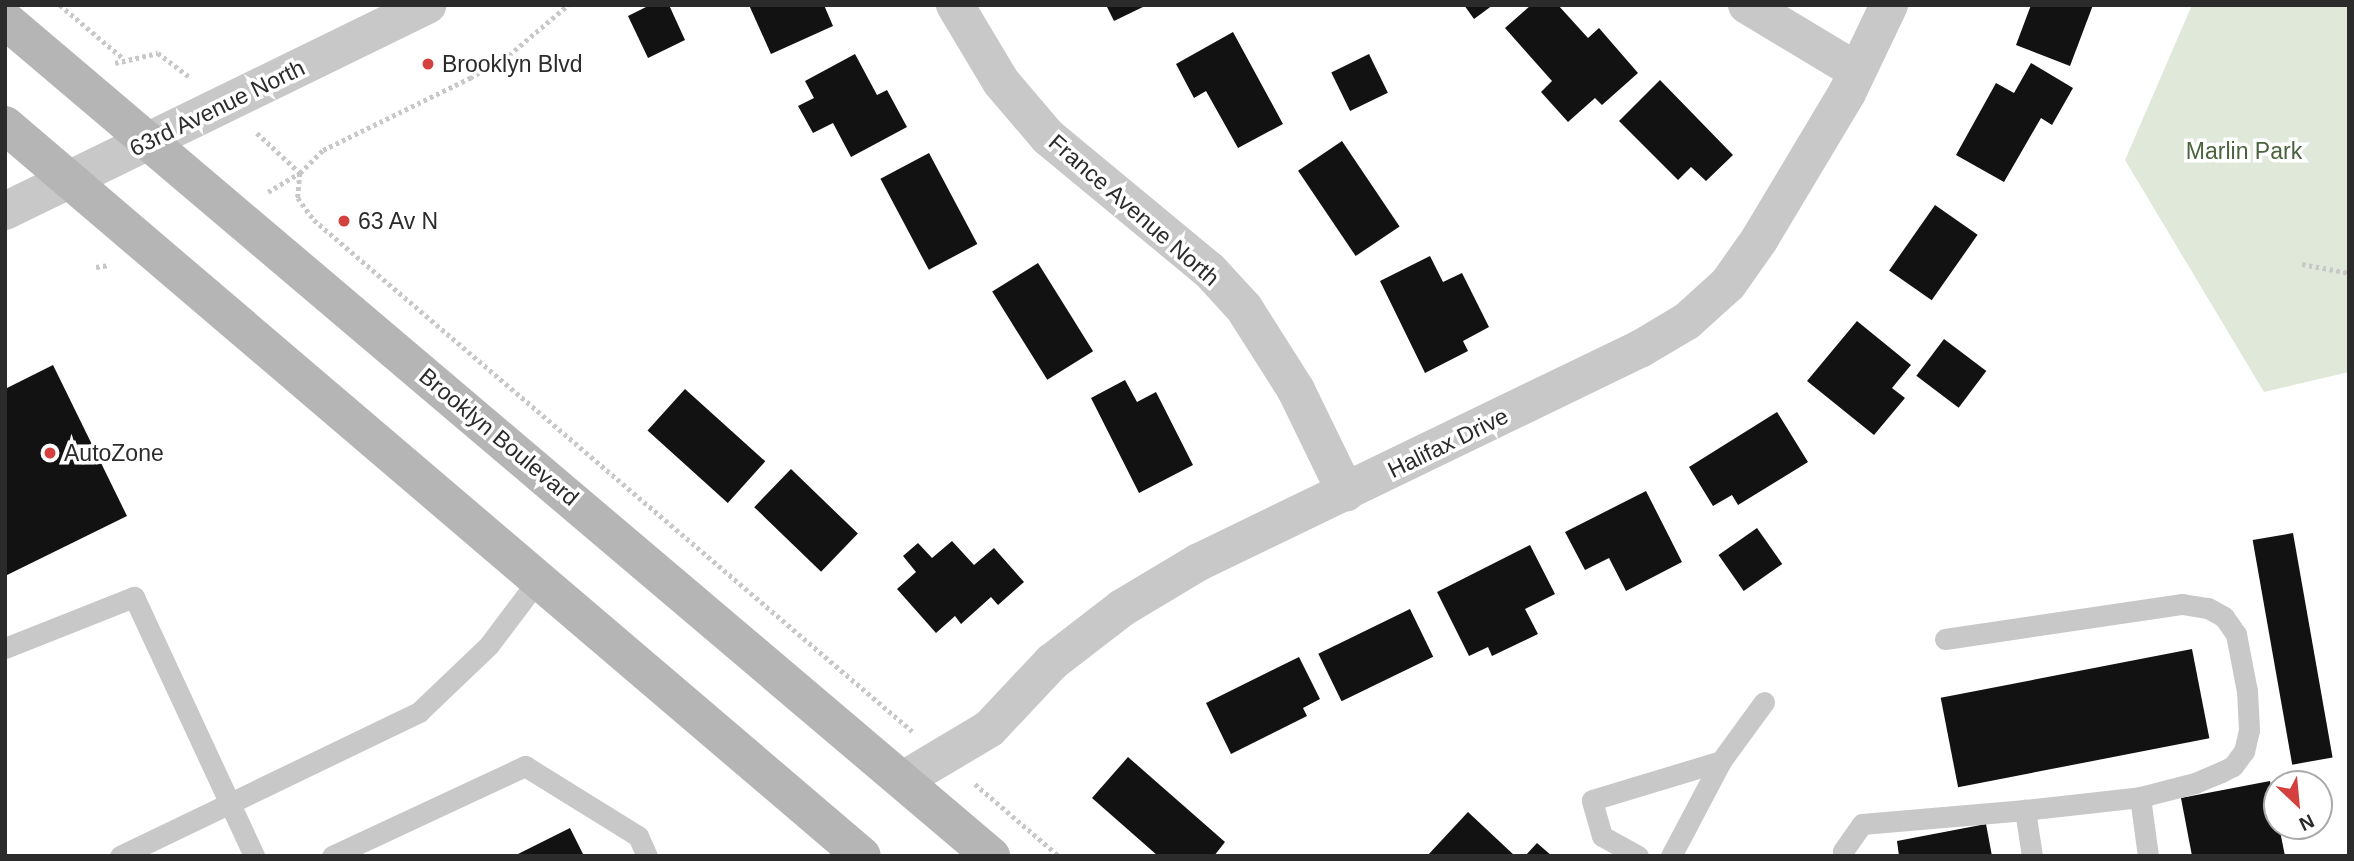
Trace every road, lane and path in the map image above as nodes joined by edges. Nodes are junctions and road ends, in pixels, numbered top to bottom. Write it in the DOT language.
graph roads {
  1 [pos="60,5"];
  2 [pos="568,5"];
  3 [pos="956,5"];
  4 [pos="1746,5"];
  5 [pos="1889,5"];
  6 [pos="423,6"];
  7 [pos="5,20"];
  8 [pos="125,60"];
  9 [pos="1857,71"];
  10 [pos="5,125"];
  11 [pos="150,141"];
  12 [pos="70,179"];
  13 [pos="5,211"];
  14 [pos="2302,264"];
  15 [pos="2349,273"];
  16 [pos="1346,493"];
  17 [pos="538,580"];
  18 [pos="1945,639"];
  19 [pos="5,648"];
  20 [pos="1764,702"];
  21 [pos="943,756"];
  22 [pos="1721,761"];
  23 [pos="903,780"];
  24 [pos="2140,797"];
  25 [pos="230,804"];
  26 [pos="2025,810"];
  27 [pos="120,856"];
  28 [pos="254,856"];
  29 [pos="332,856"];
  30 [pos="647,856"];
  31 [pos="862,856"];
  32 [pos="991,856"];
  33 [pos="1059,856"];
  34 [pos="1638,856"];
  35 [pos="1671,856"];
  36 [pos="1844,856"];
  37 [pos="2032,856"];
  38 [pos="2148,856"];
  1 -- 8 [label="path"];
  2 -- 21 [label="path"];
  3 -- 16 [label="street, France Avenue North"];
  4 -- 9 [label="street"];
  5 -- 9 [label="street, Halifax Drive"];
  6 -- 11 [label="street, 63rd Avenue North"];
  7 -- 11 [label="main road, Brooklyn Boulevard"];
  9 -- 16 [label="street, Halifax Drive"];
  10 -- 12 [label="main road"];
  11 -- 12 [label="street, 63rd Avenue North"];
  11 -- 23 [label="main road, Brooklyn Boulevard"];
  12 -- 13 [label="street, 63rd Avenue North"];
  12 -- 17 [label="main road"];
  14 -- 15 [label="path"];
  16 -- 21 [label="street, Halifax Drive"];
  17 -- 25 [label="lane"];
  17 -- 31 [label="main road"];
  18 -- 24 [label="lane"];
  19 -- 25 [label="lane"];
  20 -- 22 [label="lane"];
  21 -- 23 [label="street, Halifax Drive"];
  21 -- 33 [label="path"];
  22 -- 34 [label="lane"];
  22 -- 35 [label="lane"];
  23 -- 32 [label="main road, Brooklyn Boulevard"];
  24 -- 26 [label="lane"];
  24 -- 38 [label="lane"];
  25 -- 27 [label="lane"];
  25 -- 28 [label="lane"];
  26 -- 36 [label="lane"];
  26 -- 37 [label="lane"];
  29 -- 30 [label="lane"];
}
